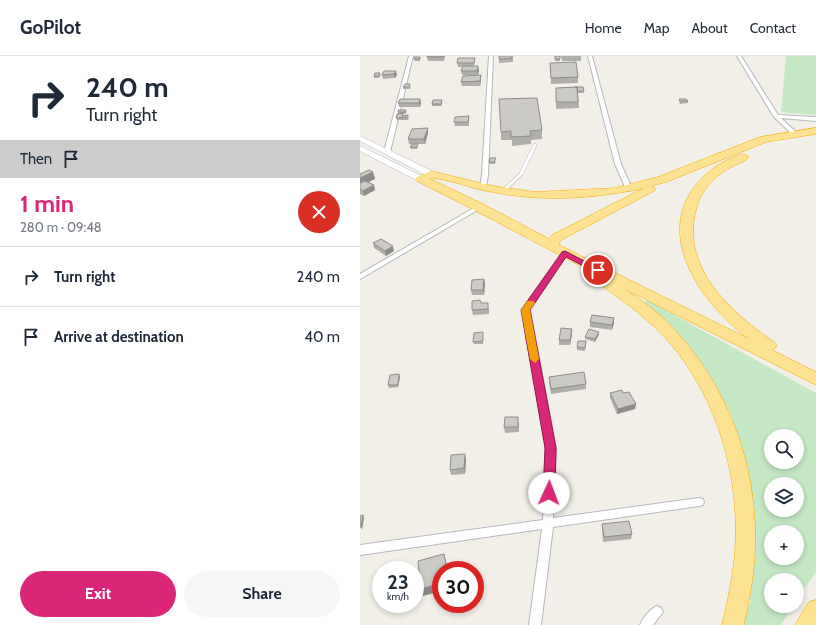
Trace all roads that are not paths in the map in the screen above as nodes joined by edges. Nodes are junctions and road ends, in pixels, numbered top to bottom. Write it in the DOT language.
graph roads {
  1 [pos="411,56"];
  2 [pos="491,56"];
  3 [pos="590,56"];
  4 [pos="739,56"];
  5 [pos="776,116"];
  6 [pos="816,119"];
  7 [pos="816,130"];
  8 [pos="794,133"];
  9 [pos="360,138"];
  10 [pos="816,138"];
  11 [pos="535,145"];
  12 [pos="360,148"];
  13 [pos="388,152"];
  14 [pos="686,170"];
  15 [pos="426,177"];
  16 [pos="483,187"];
  17 [pos="629,189"];
  18 [pos="502,191"];
  19 [pos="480,207"];
  20 [pos="561,249"];
  21 [pos="360,277"];
  22 [pos="727,334"];
  23 [pos="816,378"];
  24 [pos="699,502"];
  25 [pos="548,523"];
  26 [pos="360,550"];
  27 [pos="816,610"];
  28 [pos="657,612"];
  29 [pos="535,625"];
  30 [pos="646,625"];
  31 [pos="733,625"];
  32 [pos="806,625"];
  1 -- 13 [label="street"];
  2 -- 16 [label="street"];
  3 -- 17 [label="street"];
  4 -- 5 [label="street"];
  5 -- 6 [label="street"];
  5 -- 8 [label="street"];
  7 -- 8 [label="highway"];
  8 -- 14 [label="highway"];
  9 -- 13 [label="main road"];
  10 -- 23 [label="highway"];
  11 -- 18 [label="lane"];
  12 -- 15 [label="main road"];
  13 -- 15 [label="main road"];
  14 -- 17 [label="highway"];
  14 -- 20 [label="highway"];
  15 -- 16 [label="highway"];
  15 -- 19 [label="highway"];
  15 -- 20 [label="highway"];
  16 -- 18 [label="highway"];
  17 -- 18 [label="highway"];
  19 -- 20 [label="highway"];
  19 -- 21 [label="street"];
  20 -- 22 [label="highway"];
  20 -- 22 [label="highway"];
  20 -- 25 [label="street"];
  20 -- 31 [label="highway"];
  22 -- 23 [label="highway"];
  24 -- 25 [label="street"];
  25 -- 26 [label="street"];
  25 -- 29 [label="street"];
  27 -- 32 [label="highway"];
  28 -- 30 [label="street"];
}
